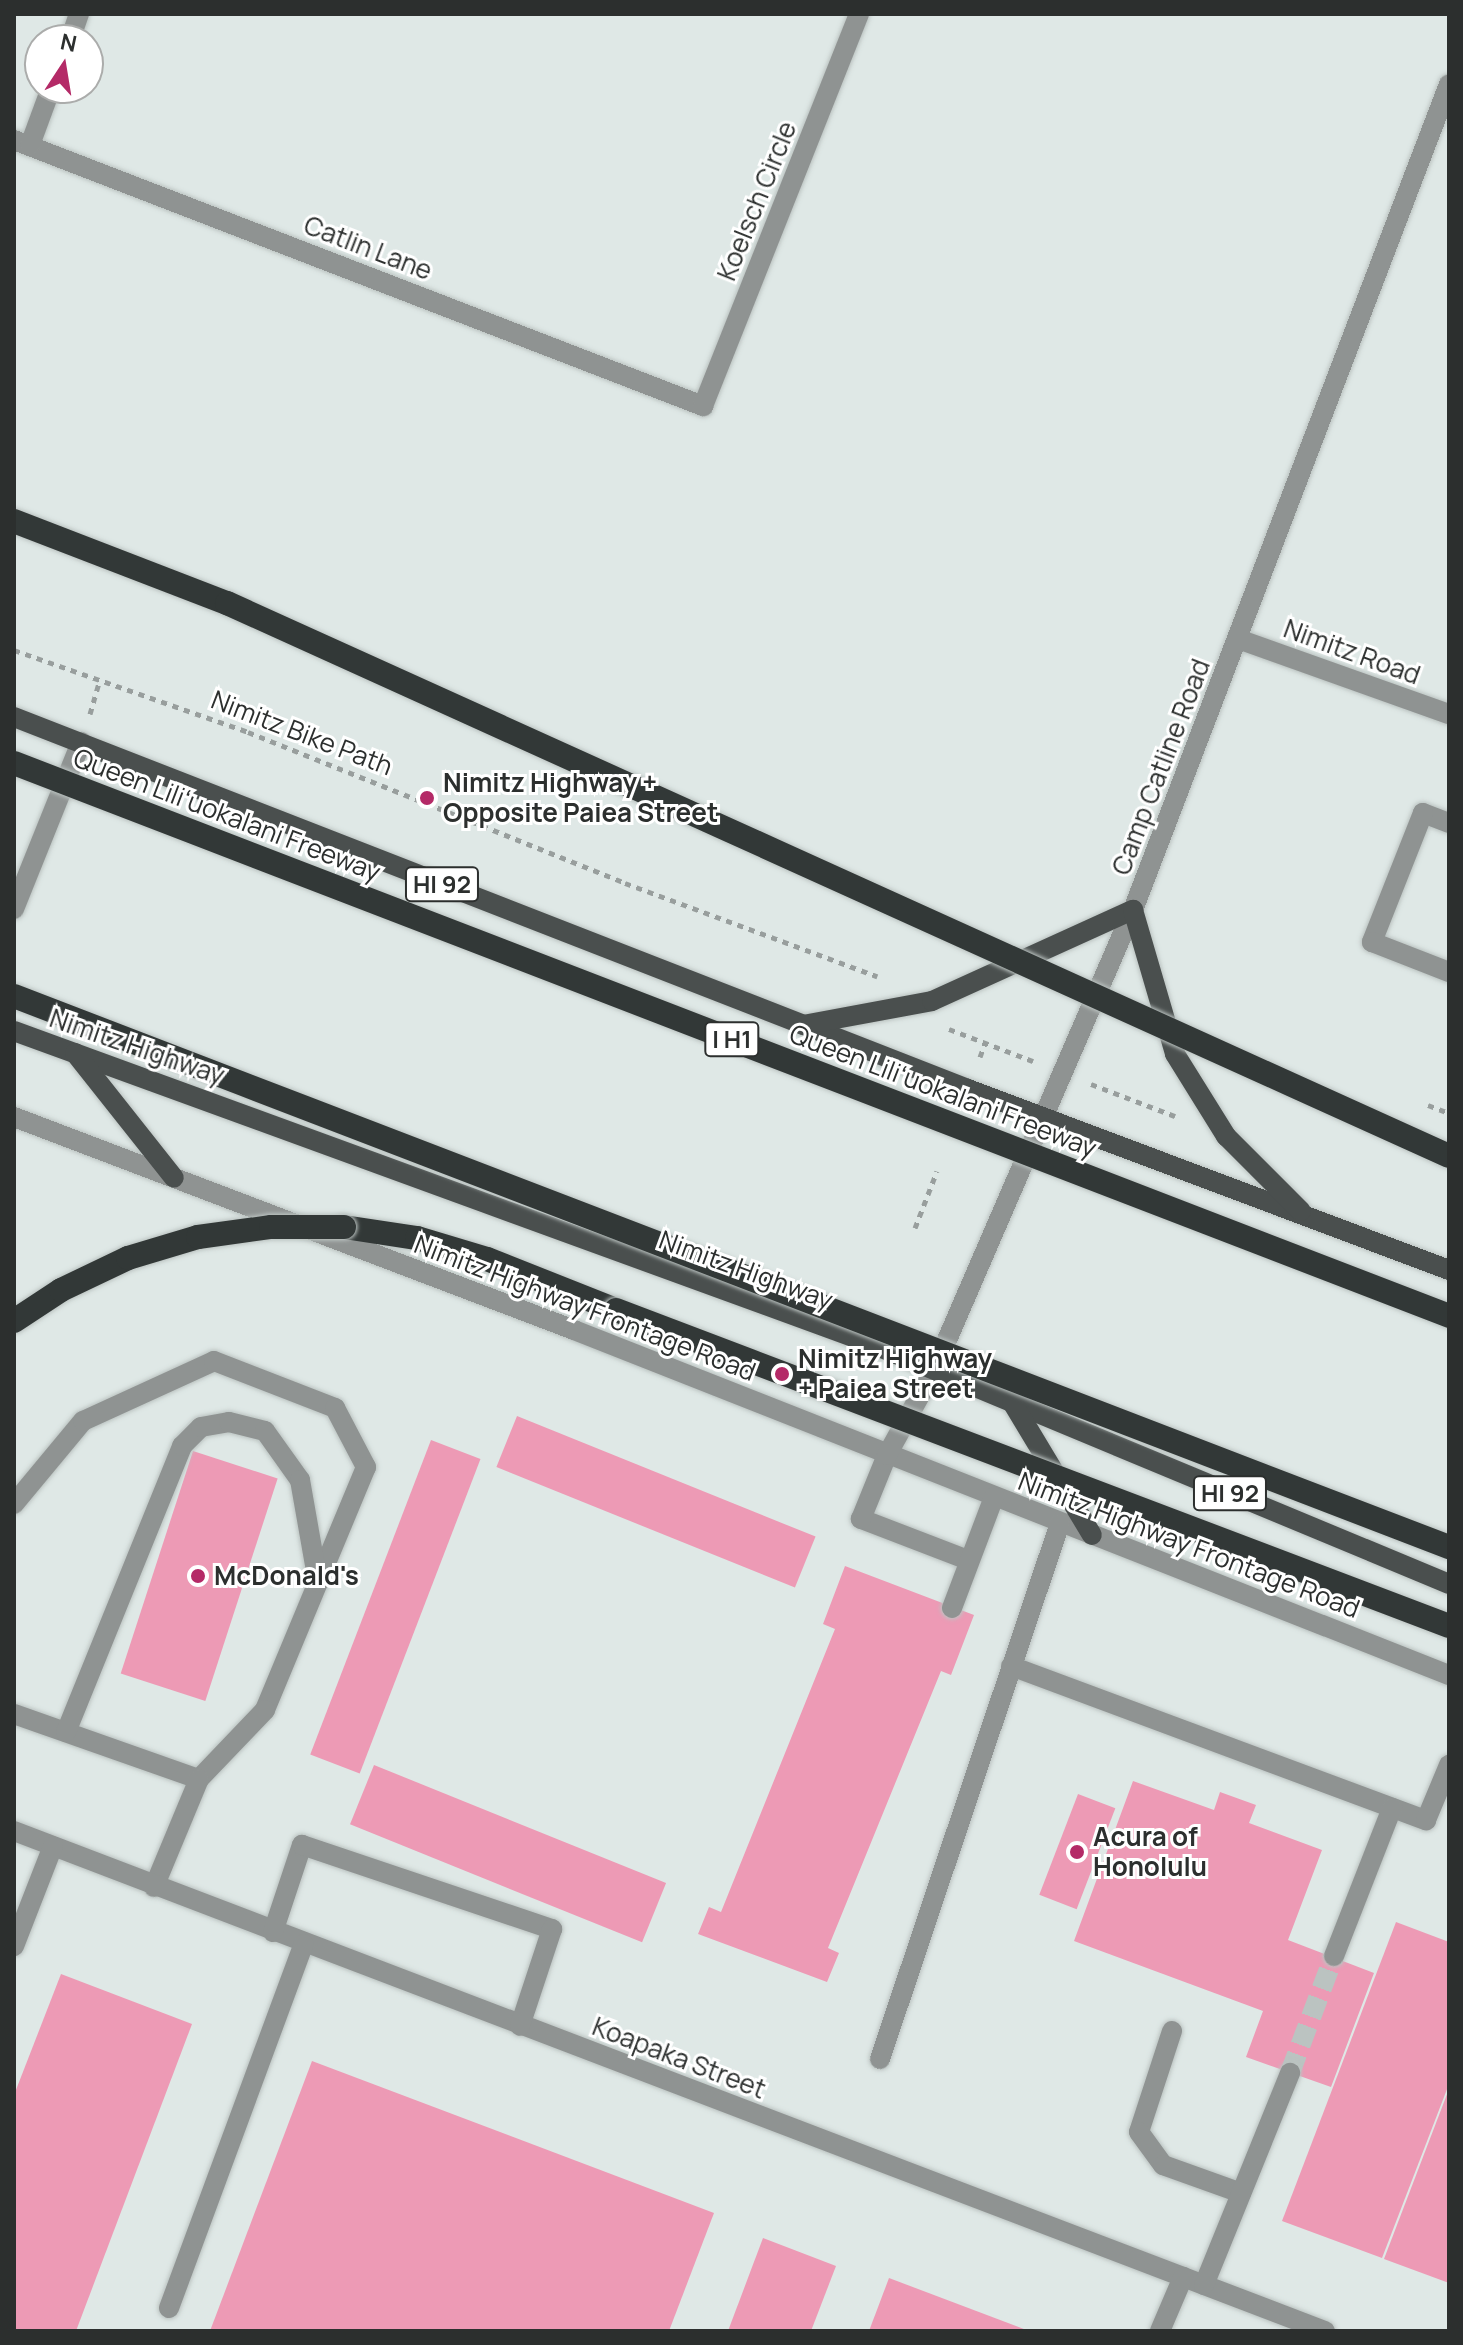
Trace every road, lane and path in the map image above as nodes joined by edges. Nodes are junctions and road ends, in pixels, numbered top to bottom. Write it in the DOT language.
graph roads {
  1 [pos="859,14"];
  2 [pos="1449,84"];
  3 [pos="42,104"];
  4 [pos="22,142"];
  5 [pos="703,406"];
  6 [pos="14,521"];
  7 [pos="1238,639"];
  8 [pos="14,650"];
  9 [pos="1449,714"];
  10 [pos="14,717"];
  11 [pos="81,742"];
  12 [pos="14,763"];
  13 [pos="1449,823"];
  14 [pos="14,909"];
  15 [pos="1133,910"];
  16 [pos="1449,972"];
  17 [pos="885,977"];
  18 [pos="14,996"];
  19 [pos="937,1024"];
  20 [pos="803,1025"];
  21 [pos="14,1031"];
  22 [pos="985,1043"];
  23 [pos="75,1053"];
  24 [pos="1013,1054"];
  25 [pos="980,1057"];
  26 [pos="1093,1084"];
  27 [pos="14,1117"];
  28 [pos="1046,1118"];
  29 [pos="1188,1121"];
  30 [pos="1449,1156"];
  31 [pos="937,1171"];
  32 [pos="174,1178"];
  33 [pos="1306,1217"];
  34 [pos="915,1228"];
  35 [pos="1449,1270"];
  36 [pos="1449,1316"];
  37 [pos="14,1321"];
  38 [pos="934,1370"];
  39 [pos="1012,1402"];
  40 [pos="887,1455"];
  41 [pos="994,1497"];
  42 [pos="14,1504"];
  43 [pos="1060,1523"];
  44 [pos="1092,1535"];
  45 [pos="1449,1547"];
  46 [pos="968,1560"];
  47 [pos="318,1582"];
  48 [pos="1449,1584"];
  49 [pos="952,1608"];
  50 [pos="1449,1626"];
  51 [pos="1011,1666"];
  52 [pos="1449,1675"];
  53 [pos="14,1714"];
  54 [pos="66,1732"];
  55 [pos="1449,1765"];
  56 [pos="199,1779"];
  57 [pos="1392,1808"];
  58 [pos="14,1831"];
  59 [pos="53,1846"];
  60 [pos="154,1887"];
  61 [pos="273,1932"];
  62 [pos="304,1944"];
  63 [pos="14,1946"];
  64 [pos="1334,1956"];
  65 [pos="520,2026"];
  66 [pos="1172,2031"];
  67 [pos="880,2059"];
  68 [pos="1290,2073"];
  69 [pos="1241,2193"];
  70 [pos="1183,2277"];
  71 [pos="1204,2285"];
  72 [pos="169,2308"];
  73 [pos="1290,2325"];
  74 [pos="1160,2331"];
  75 [pos="1325,2331"];
  1 -- 5 [label="street, Koelsch Circle"];
  2 -- 7 [label="street, Camp Catline Road"];
  3 -- 4 [label="street"];
  4 -- 5 [label="street, Catlin Lane"];
  6 -- 30 [label="highway, bridge"];
  7 -- 9 [label="street, Nimitz Road"];
  7 -- 15 [label="street, Camp Catline Road"];
  8 -- 17 [label="path, Nimitz Bike Path"];
  10 -- 11 [label="main road, HI 92"];
  11 -- 14 [label="street"];
  11 -- 20 [label="main road, HI 92"];
  12 -- 36 [label="highway, Queen Liliʻuokalani Freeway / I H1, bridge"];
  13 -- 16 [label="street"];
  15 -- 20 [label="main road"];
  15 -- 28 [label="street, Camp Catline Road"];
  15 -- 33 [label="main road"];
  18 -- 45 [label="highway, bridge"];
  19 -- 22 [label="path"];
  20 -- 28 [label="main road, HI 92"];
  21 -- 23 [label="main road, Nimitz Highway / HI 92"];
  22 -- 24 [label="path"];
  22 -- 25 [label="path"];
  23 -- 32 [label="main road"];
  23 -- 38 [label="main road, Nimitz Highway / HI 92"];
  26 -- 29 [label="path"];
  27 -- 32 [label="street, Nimitz Highway Frontage Road"];
  28 -- 33 [label="main road, HI 92"];
  28 -- 38 [label="street, Camp Catline Road"];
  31 -- 34 [label="path"];
  32 -- 40 [label="street, Nimitz Highway Frontage Road"];
  33 -- 35 [label="main road, HI 92"];
  37 -- 50 [label="highway, bridge"];
  38 -- 39 [label="main road, Nimitz Highway / HI 92"];
  38 -- 40 [label="street, Camp Catline Road"];
  39 -- 44 [label="main road"];
  39 -- 48 [label="main road, Nimitz Highway / HI 92"];
  40 -- 41 [label="street, Nimitz Highway Frontage Road"];
  40 -- 46 [label="street, Camp Catline Road"];
  41 -- 43 [label="street, Nimitz Highway Frontage Road"];
  41 -- 46 [label="street"];
  42 -- 47 [label="street"];
  43 -- 44 [label="street, Nimitz Highway Frontage Road"];
  43 -- 51 [label="street"];
  44 -- 52 [label="street, Nimitz Highway Frontage Road"];
  46 -- 49 [label="street"];
  47 -- 54 [label="street"];
  47 -- 56 [label="street"];
  51 -- 57 [label="street"];
  51 -- 67 [label="street"];
  53 -- 54 [label="street"];
  54 -- 56 [label="street"];
  55 -- 57 [label="street"];
  56 -- 60 [label="street"];
  57 -- 64 [label="street"];
  58 -- 59 [label="street, Koapaka Street"];
  59 -- 60 [label="street, Koapaka Street"];
  59 -- 63 [label="street"];
  60 -- 61 [label="street, Koapaka Street"];
  61 -- 62 [label="street, Koapaka Street"];
  61 -- 65 [label="street"];
  62 -- 65 [label="street, Koapaka Street"];
  62 -- 72 [label="street"];
  65 -- 70 [label="street, Koapaka Street"];
  66 -- 69 [label="street"];
  68 -- 69 [label="street"];
  69 -- 71 [label="street"];
  70 -- 71 [label="street, Koapaka Street"];
  70 -- 74 [label="street"];
  71 -- 73 [label="street, Koapaka Street"];
  73 -- 75 [label="street, Koapaka Street"];
}
